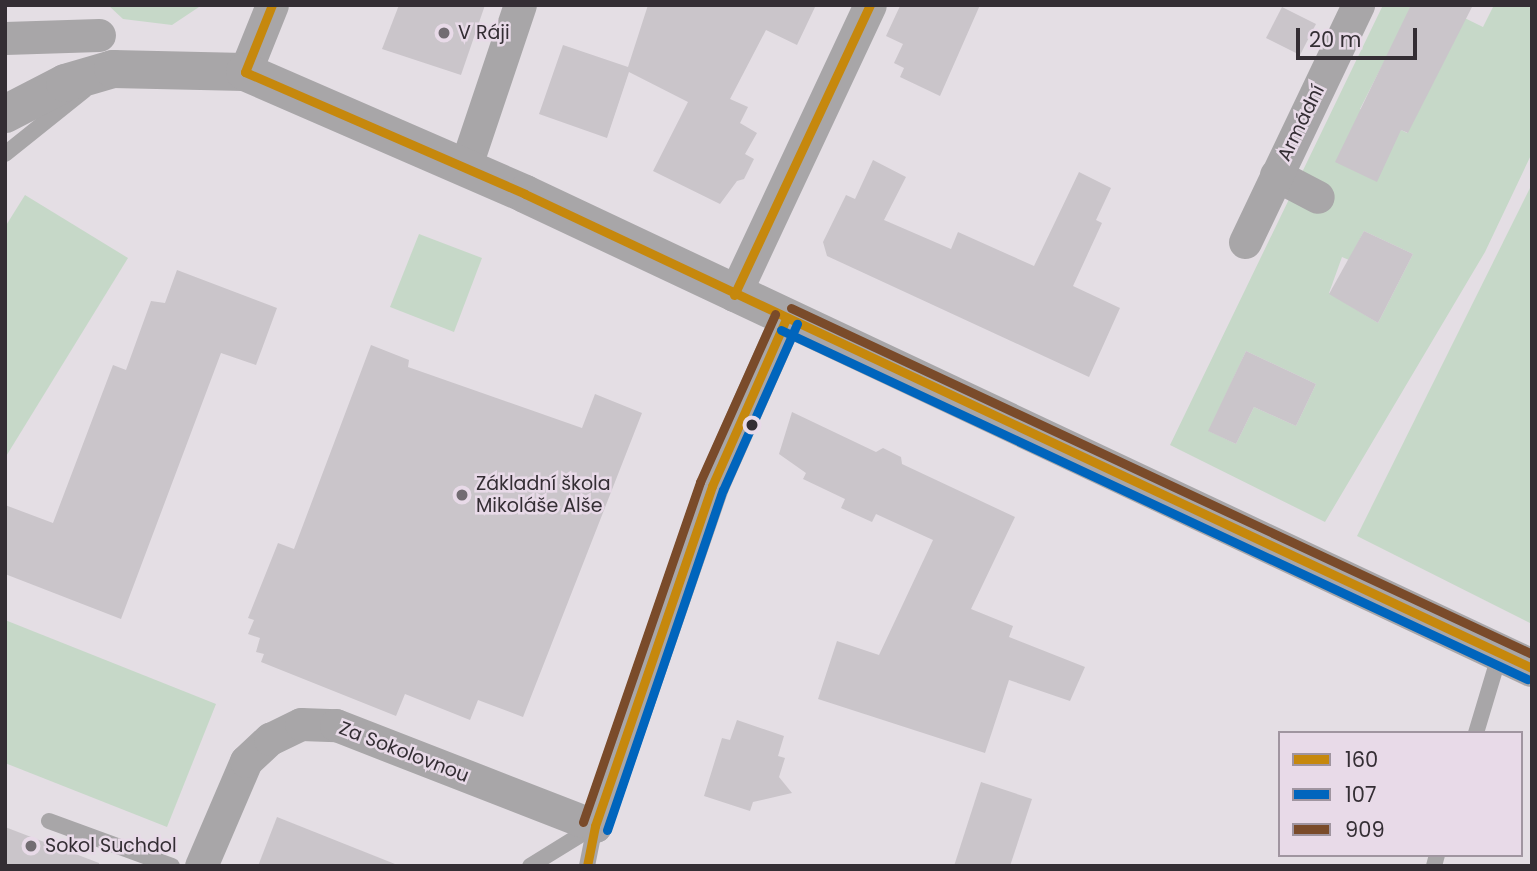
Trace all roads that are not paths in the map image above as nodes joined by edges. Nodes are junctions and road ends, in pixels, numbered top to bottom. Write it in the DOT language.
graph roads {
  1 [pos="272,5"];
  2 [pos="520,5"];
  3 [pos="870,5"];
  4 [pos="1358,5"];
  5 [pos="99,20"];
  6 [pos="5,38"];
  7 [pos="113,69"];
  8 [pos="245,72"];
  9 [pos="5,114"];
  10 [pos="5,154"];
  11 [pos="465,168"];
  12 [pos="1276,176"];
  13 [pos="1318,197"];
  14 [pos="1245,242"];
  15 [pos="734,295"];
  16 [pos="786,319"];
  17 [pos="1516,660"];
  18 [pos="1477,731"];
  19 [pos="49,821"];
  20 [pos="595,827"];
  21 [pos="172,866"];
  22 [pos="201,866"];
  23 [pos="530,866"];
  24 [pos="587,866"];
  1 -- 8 [label="street"];
  2 -- 11 [label="street"];
  3 -- 15 [label="street"];
  4 -- 12 [label="street, Armádní"];
  5 -- 6 [label="street"];
  5 -- 7 [label="street"];
  7 -- 8 [label="street"];
  7 -- 9 [label="street"];
  7 -- 10 [label="lane"];
  8 -- 11 [label="street"];
  11 -- 15 [label="street"];
  12 -- 13 [label="street"];
  12 -- 14 [label="street, Armádní"];
  15 -- 16 [label="street"];
  16 -- 17 [label="street"];
  16 -- 20 [label="street"];
  17 -- 18 [label="lane"];
  19 -- 21 [label="lane"];
  20 -- 22 [label="street, Za Sokolovnou"];
  20 -- 23 [label="lane"];
  20 -- 24 [label="lane"];
}
